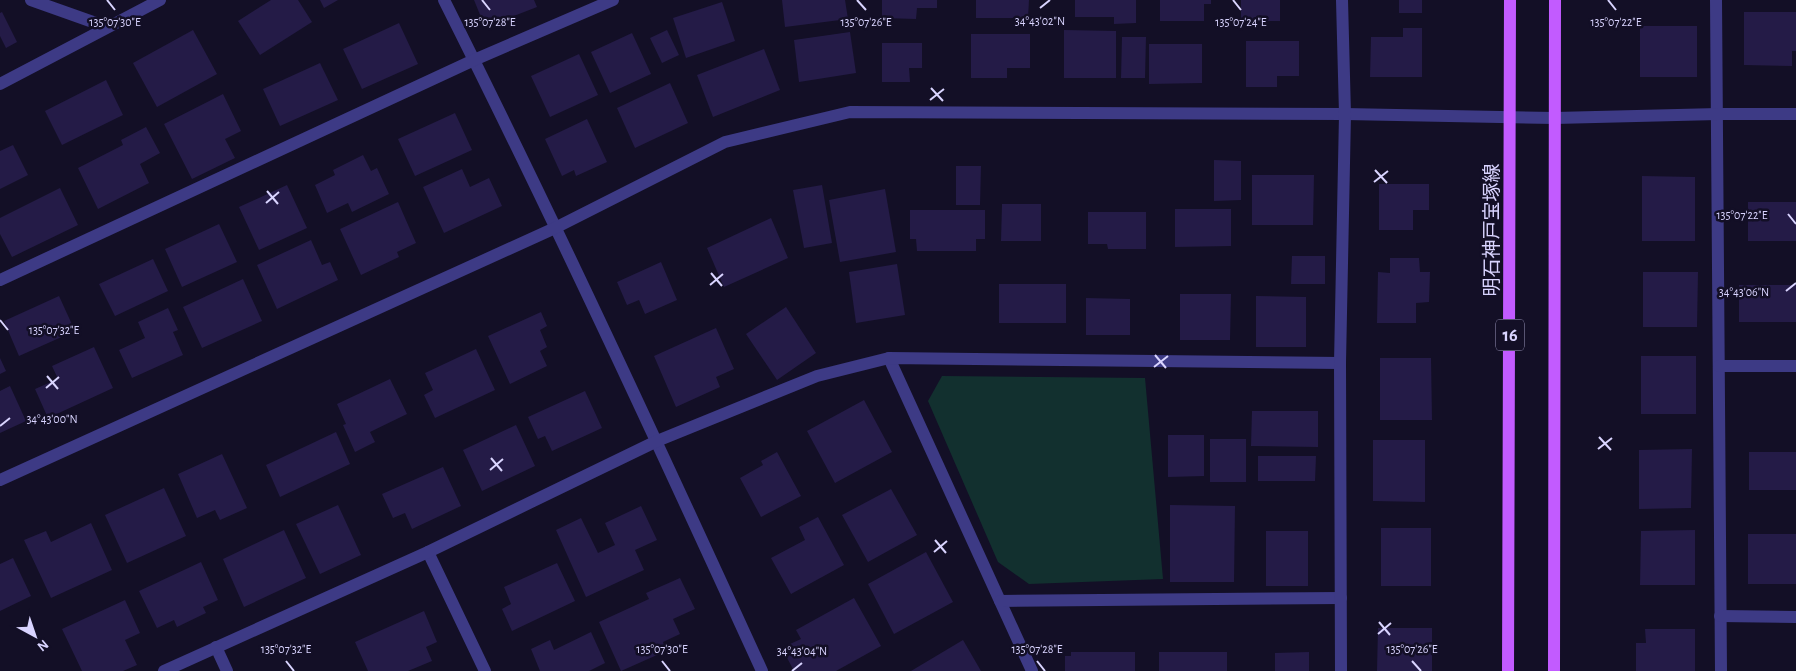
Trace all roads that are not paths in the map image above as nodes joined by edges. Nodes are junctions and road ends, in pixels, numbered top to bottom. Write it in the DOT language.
graph roads {
  1 [pos="30,0"];
  2 [pos="160,0"];
  3 [pos="444,0"];
  4 [pos="613,0"];
  5 [pos="1342,0"];
  6 [pos="1510,0"];
  7 [pos="1554,0"];
  8 [pos="1716,0"];
  9 [pos="106,27"];
  10 [pos="474,60"];
  11 [pos="0,84"];
  12 [pos="1345,114"];
  13 [pos="1718,114"];
  14 [pos="1796,114"];
  15 [pos="1510,117"];
  16 [pos="1555,118"];
  17 [pos="555,228"];
  18 [pos="0,280"];
  19 [pos="889,358"];
  20 [pos="1340,364"];
  21 [pos="1719,366"];
  22 [pos="1796,366"];
  23 [pos="657,441"];
  24 [pos="0,480"];
  25 [pos="428,552"];
  26 [pos="1341,598"];
  27 [pos="1000,601"];
  28 [pos="1720,616"];
  29 [pos="1796,617"];
  30 [pos="216,647"];
  31 [pos="164,671"];
  32 [pos="227,671"];
  33 [pos="485,671"];
  34 [pos="762,671"];
  35 [pos="1032,671"];
  36 [pos="1341,671"];
  37 [pos="1508,671"];
  38 [pos="1554,671"];
  39 [pos="1721,671"];
  1 -- 9 [label="street"];
  2 -- 9 [label="street"];
  3 -- 10 [label="street"];
  4 -- 10 [label="street"];
  5 -- 12 [label="street"];
  6 -- 15 [label="main road, 明石神戸宝塚線 / 16"];
  7 -- 16 [label="main road"];
  8 -- 13 [label="street"];
  9 -- 11 [label="street"];
  10 -- 17 [label="street"];
  10 -- 18 [label="street"];
  12 -- 15 [label="street"];
  12 -- 17 [label="street"];
  12 -- 20 [label="street"];
  13 -- 14 [label="street"];
  13 -- 16 [label="street"];
  13 -- 21 [label="street"];
  15 -- 16 [label="street"];
  15 -- 37 [label="main road, 明石神戸宝塚線 / 16"];
  16 -- 38 [label="main road"];
  17 -- 23 [label="street"];
  17 -- 24 [label="street"];
  19 -- 20 [label="street"];
  19 -- 23 [label="street"];
  19 -- 27 [label="street"];
  20 -- 26 [label="street"];
  21 -- 22 [label="street"];
  21 -- 28 [label="street"];
  23 -- 25 [label="street"];
  23 -- 34 [label="street"];
  25 -- 30 [label="street"];
  25 -- 33 [label="street"];
  26 -- 27 [label="street"];
  26 -- 36 [label="street"];
  27 -- 35 [label="street"];
  28 -- 29 [label="street"];
  28 -- 39 [label="street"];
  30 -- 31 [label="street"];
  30 -- 32 [label="street"];
}
